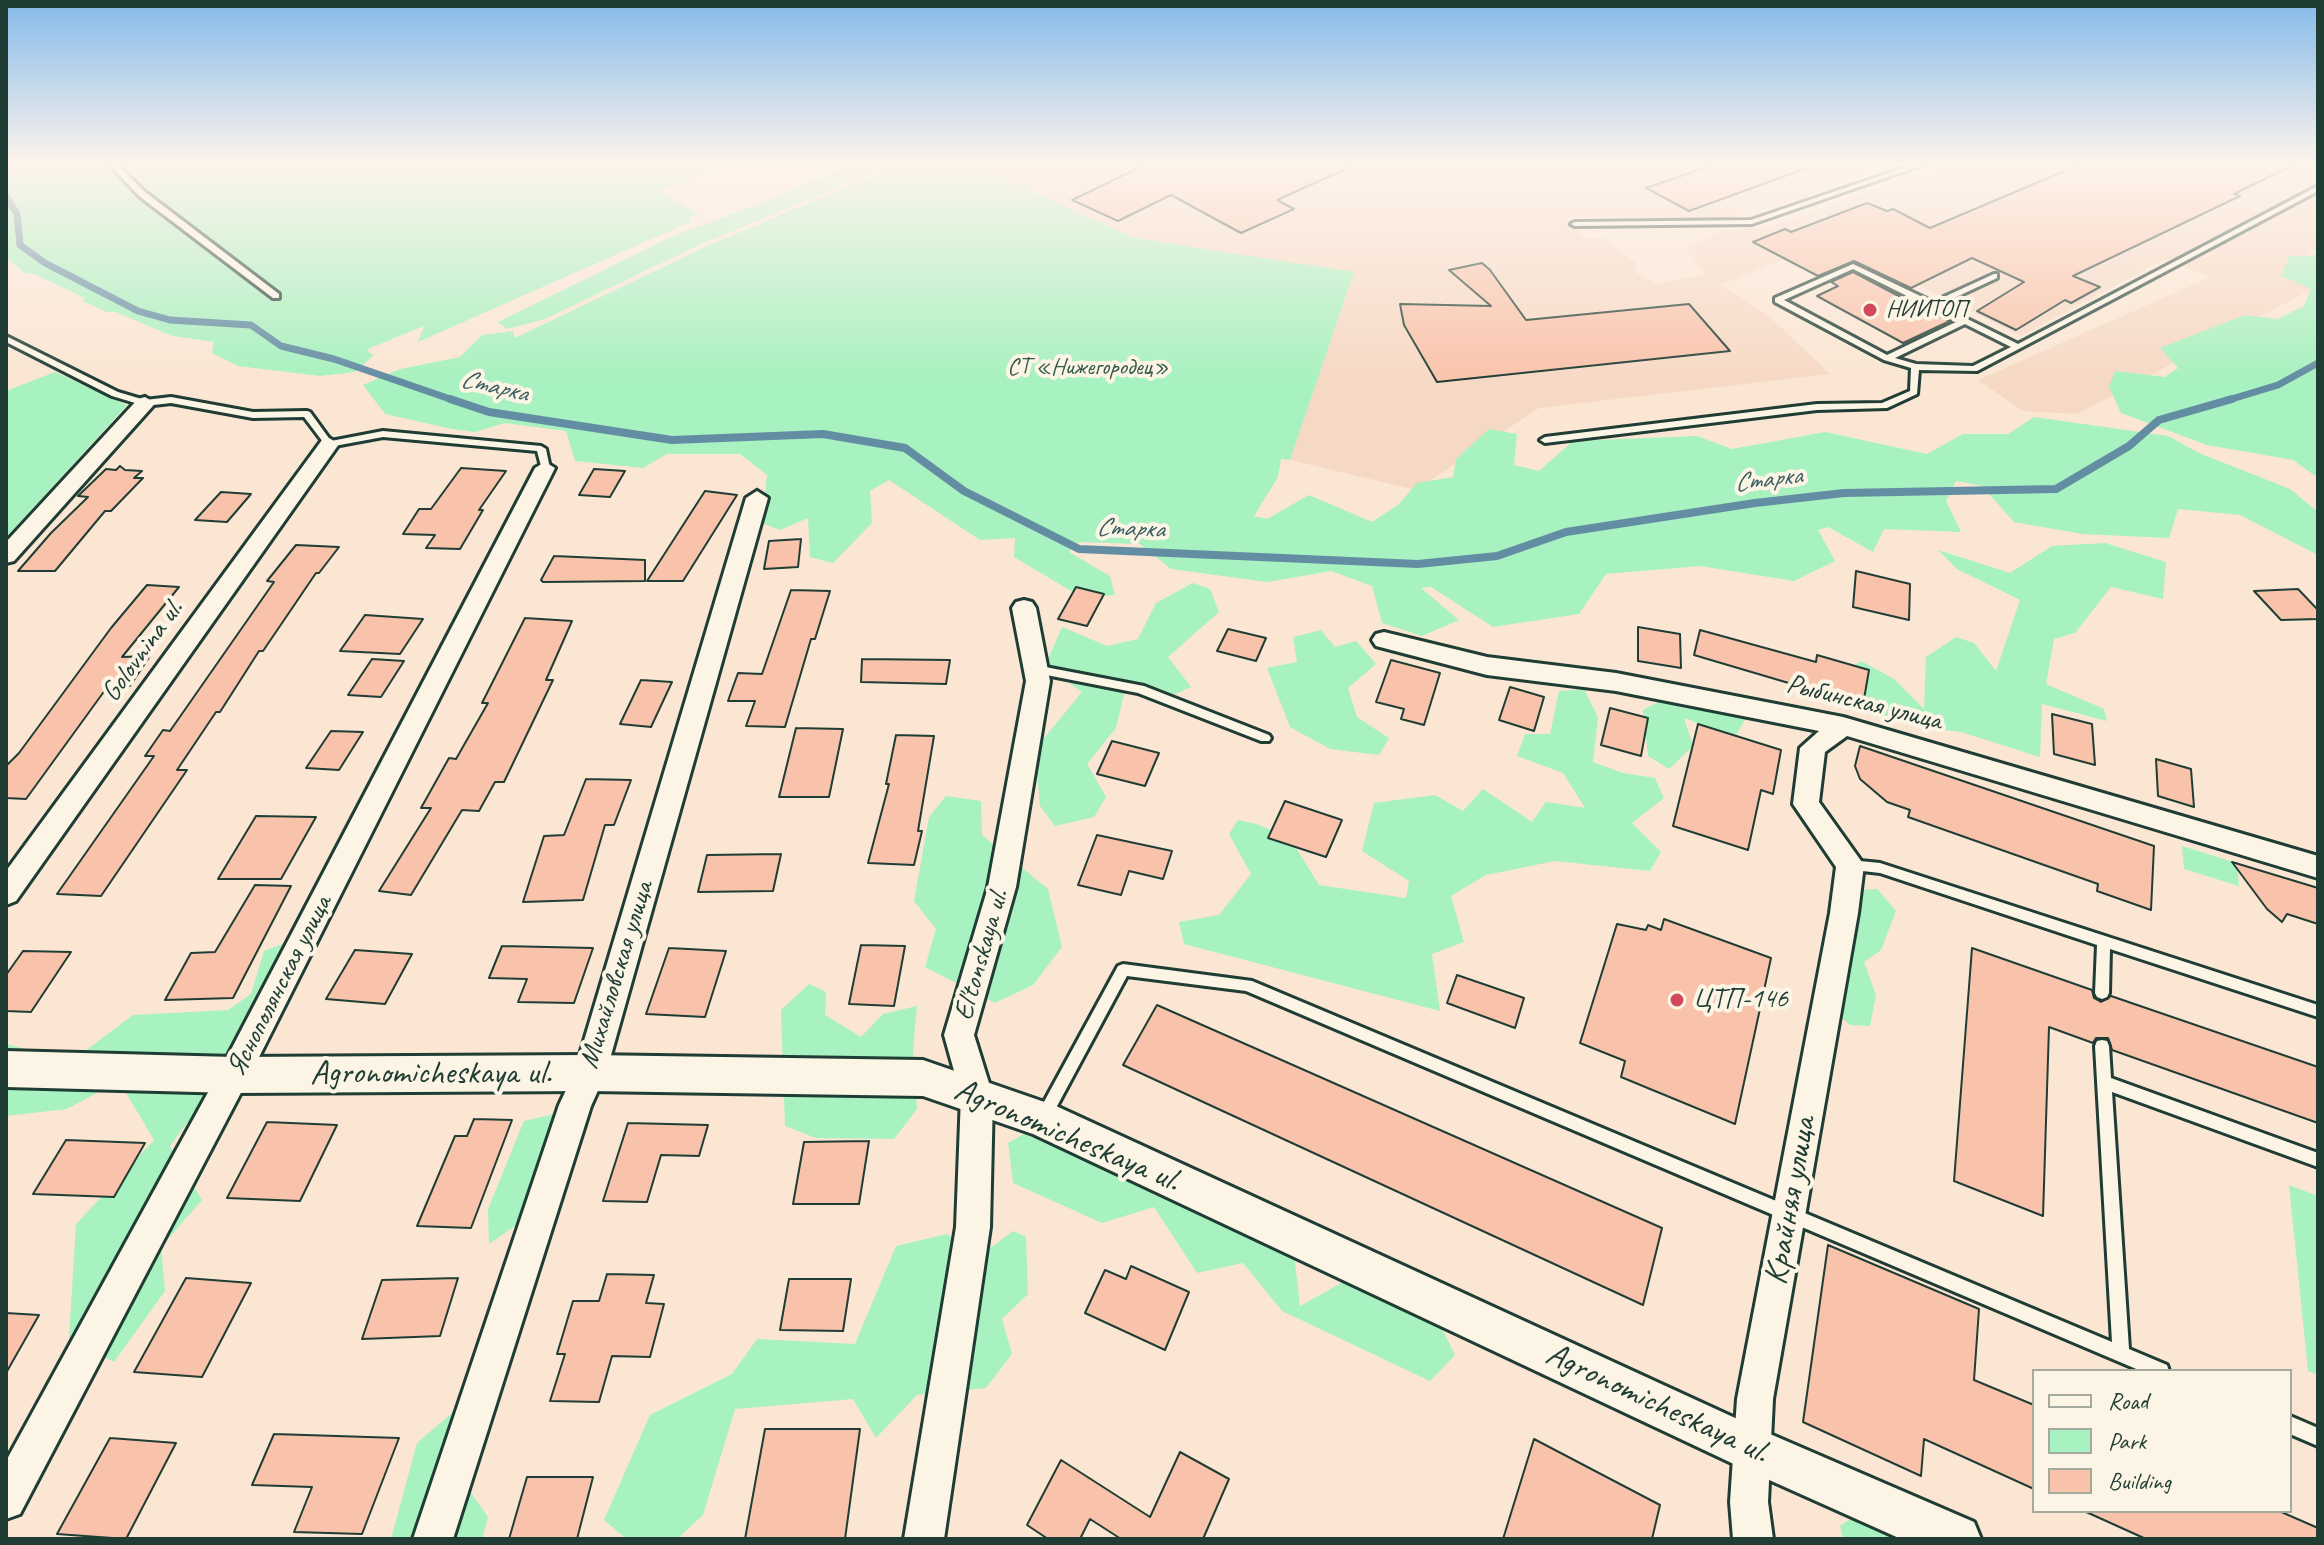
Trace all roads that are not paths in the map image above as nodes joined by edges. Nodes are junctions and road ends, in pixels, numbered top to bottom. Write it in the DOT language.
graph roads {
  1 [pos="197,236"];
  2 [pos="2227,236"];
  3 [pos="1994,276"];
  4 [pos="276,296"];
  5 [pos="1931,306"];
  6 [pos="1963,322"];
  7 [pos="6,339"];
  8 [pos="2018,347"];
  9 [pos="1887,358"];
  10 [pos="1915,367"];
  11 [pos="145,403"];
  12 [pos="1545,440"];
  13 [pos="329,444"];
  14 [pos="545,468"];
  15 [pos="757,498"];
  16 [pos="6,556"];
  17 [pos="1024,608"];
  18 [pos="1384,640"];
  19 [pos="1035,669"];
  20 [pos="1843,726"];
  21 [pos="1265,738"];
  22 [pos="1850,865"];
  23 [pos="2318,867"];
  24 [pos="6,893"];
  25 [pos="2104,943"];
  26 [pos="2102,993"];
  27 [pos="2318,1011"];
  28 [pos="2102,1046"];
  29 [pos="6,1069"];
  30 [pos="590,1073"];
  31 [pos="234,1075"];
  32 [pos="2106,1083"];
  33 [pos="977,1096"];
  34 [pos="1042,1119"];
  35 [pos="2318,1160"];
  36 [pos="1788,1215"];
  37 [pos="2121,1354"];
  38 [pos="2156,1369"];
  39 [pos="2292,1426"];
  40 [pos="2318,1437"];
  41 [pos="1754,1450"];
  42 [pos="6,1500"];
  43 [pos="433,1539"];
  44 [pos="924,1539"];
  45 [pos="1753,1539"];
  46 [pos="1957,1539"];
  1 -- 4 [label="lane"];
  2 -- 8 [label="lane"];
  3 -- 5 [label="lane"];
  5 -- 6 [label="lane"];
  5 -- 9 [label="lane"];
  6 -- 8 [label="lane"];
  6 -- 9 [label="lane"];
  7 -- 11 [label="lane"];
  8 -- 10 [label="lane"];
  9 -- 10 [label="lane"];
  10 -- 12 [label="lane"];
  11 -- 13 [label="lane"];
  11 -- 16 [label="street"];
  13 -- 14 [label="lane"];
  13 -- 24 [label="street, Golovnina ul."];
  14 -- 31 [label="street, Яснополянская улица"];
  15 -- 30 [label="street, Михайловская улица"];
  17 -- 19 [label="street, El'tonskaya ul."];
  18 -- 20 [label="street, Рыбинская улица"];
  19 -- 21 [label="lane"];
  19 -- 33 [label="street, El'tonskaya ul."];
  20 -- 22 [label="street"];
  20 -- 23 [label="street, Рыбинская улица"];
  22 -- 25 [label="lane"];
  22 -- 36 [label="street, Крайняя улица"];
  25 -- 26 [label="lane"];
  25 -- 27 [label="lane"];
  28 -- 32 [label="lane"];
  29 -- 31 [label="street, Agronomicheskaya ul."];
  30 -- 31 [label="street, Agronomicheskaya ul."];
  30 -- 33 [label="street, Agronomicheskaya ul."];
  30 -- 43 [label="street, Михайловская улица"];
  31 -- 42 [label="street, Яснополянская улица"];
  32 -- 35 [label="lane"];
  32 -- 37 [label="lane"];
  33 -- 34 [label="street, Agronomicheskaya ul."];
  33 -- 44 [label="street, El'tonskaya ul."];
  34 -- 36 [label="lane"];
  34 -- 41 [label="street, Agronomicheskaya ul."];
  36 -- 37 [label="lane"];
  36 -- 41 [label="street, Крайняя улица"];
  37 -- 38 [label="lane"];
  39 -- 40 [label="lane"];
  41 -- 45 [label="street, Крайняя улица"];
  41 -- 46 [label="street, Agronomicheskaya ul."];
}
